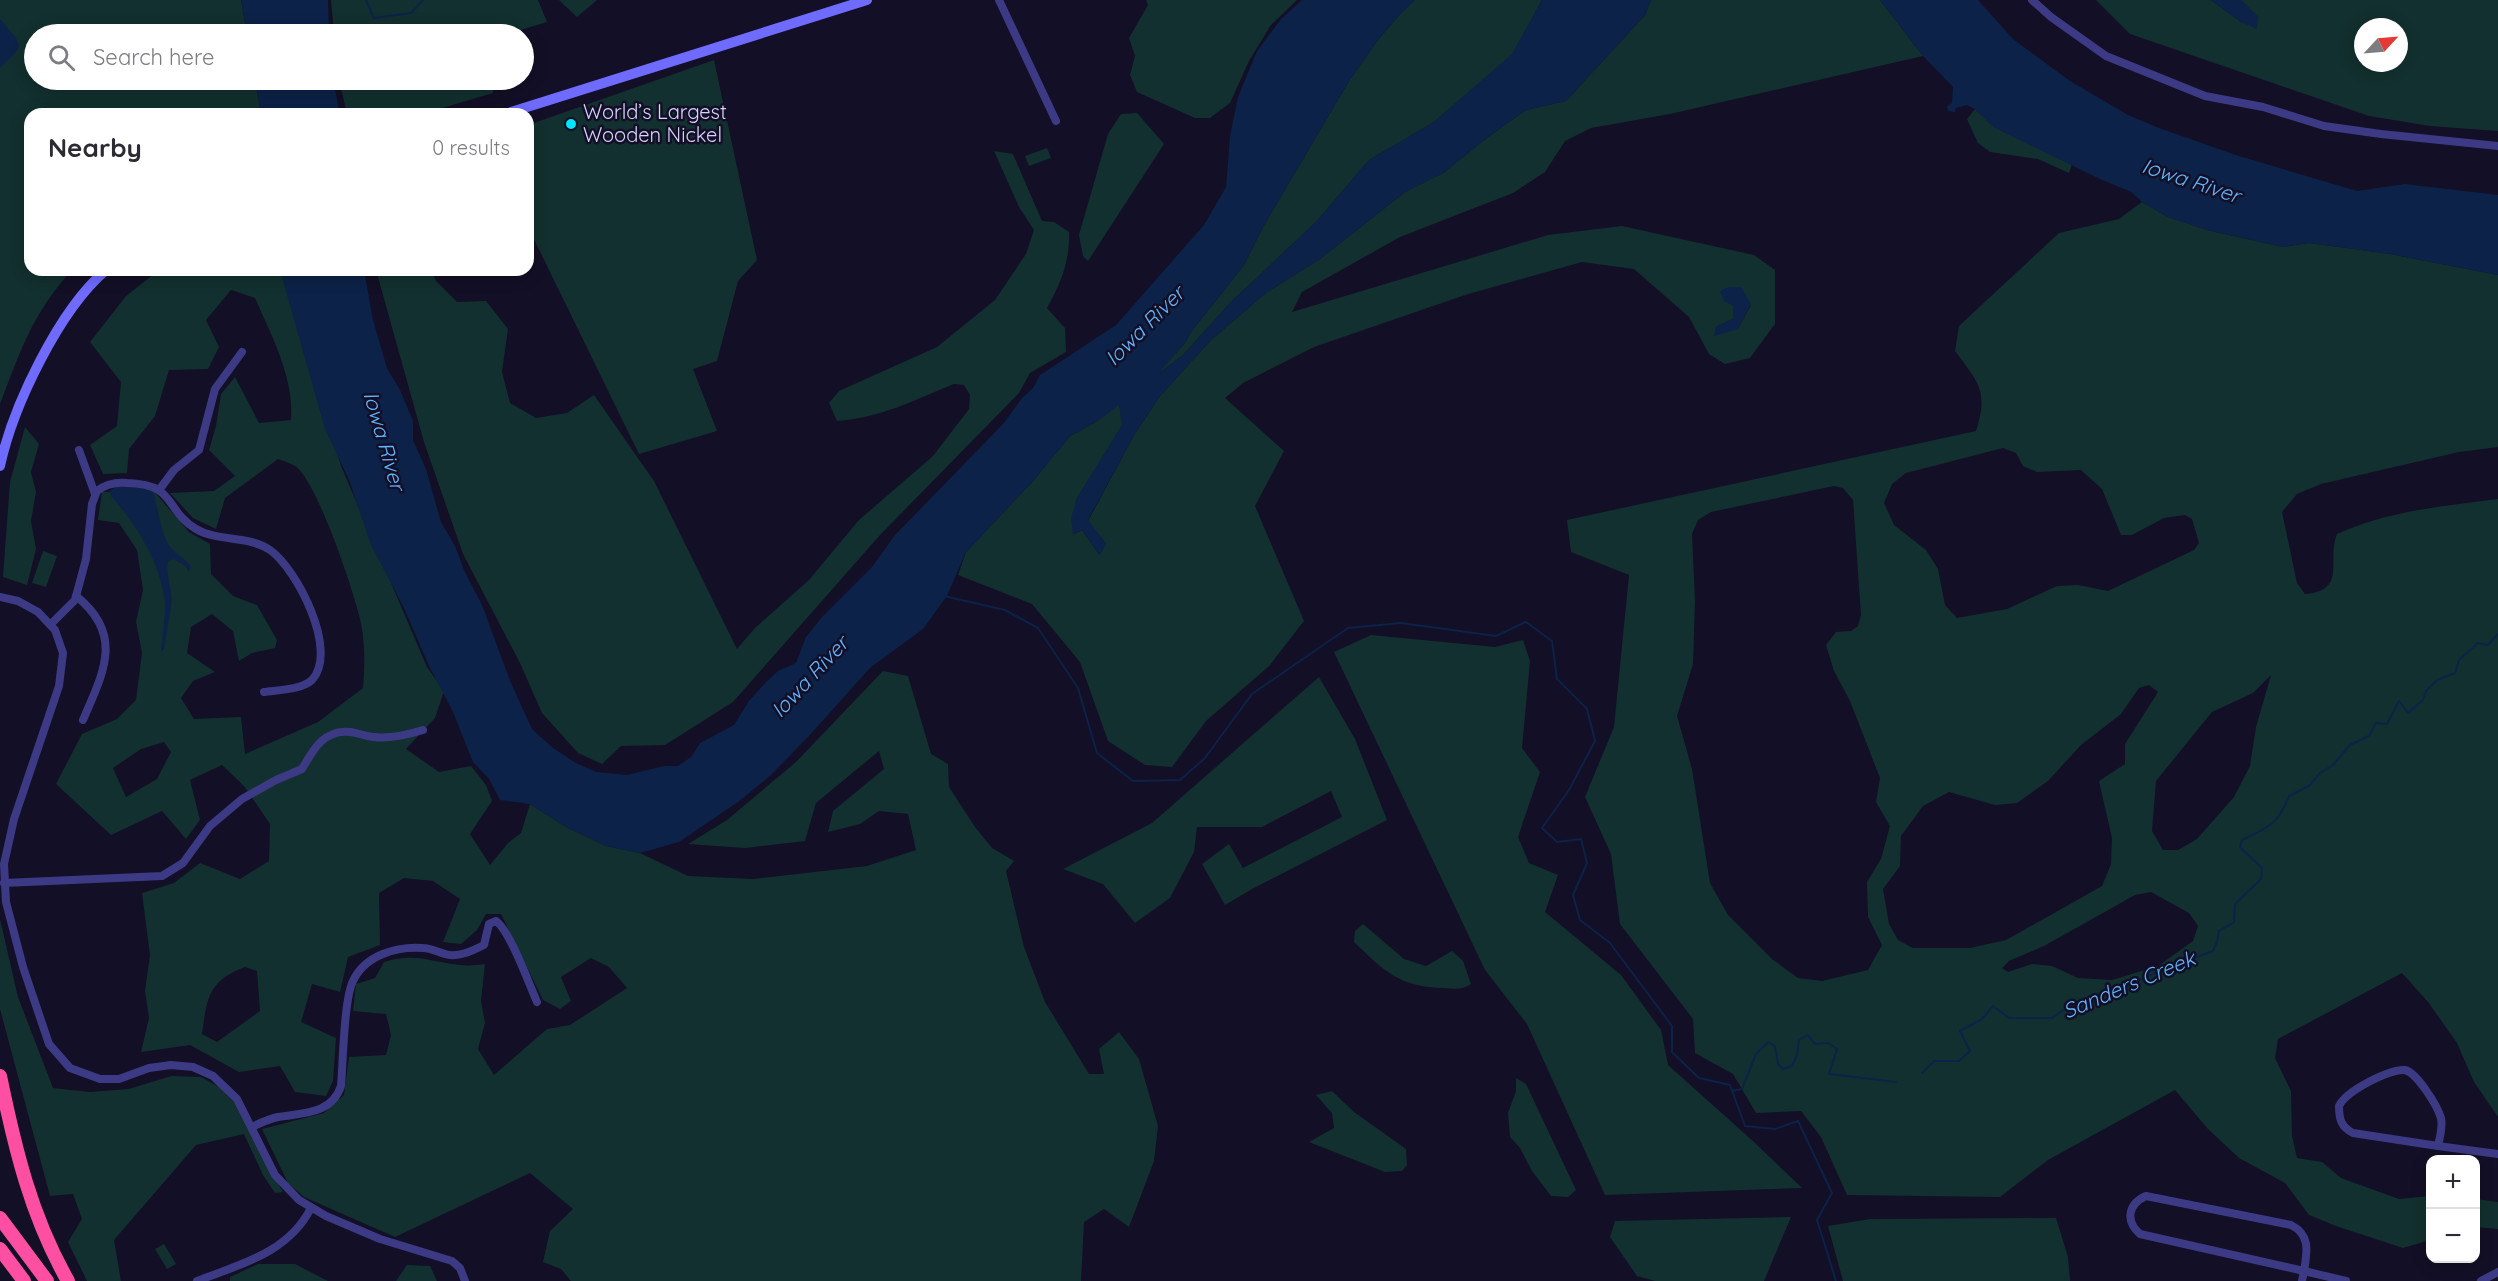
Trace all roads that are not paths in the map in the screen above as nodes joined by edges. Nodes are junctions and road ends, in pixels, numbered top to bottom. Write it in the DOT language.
graph roads {
  1 [pos="867,0"];
  2 [pos="999,0"];
  3 [pos="2032,0"];
  4 [pos="838,4"];
  5 [pos="523,108"];
  6 [pos="1056,121"];
  7 [pos="2498,146"];
  8 [pos="100,276"];
  9 [pos="242,352"];
  10 [pos="79,450"];
  11 [pos="0,466"];
  12 [pos="159,490"];
  13 [pos="95,494"];
  14 [pos="76,596"];
  15 [pos="0,597"];
  16 [pos="51,624"];
  17 [pos="264,692"];
  18 [pos="83,720"];
  19 [pos="423,730"];
  20 [pos="4,883"];
  21 [pos="537,1002"];
  22 [pos="0,1076"];
  23 [pos="252,1127"];
  24 [pos="2438,1146"];
  25 [pos="2498,1155"];
  26 [pos="311,1208"];
  27 [pos="0,1218"];
  28 [pos="0,1249"];
  29 [pos="2304,1271"];
  30 [pos="2498,1272"];
  31 [pos="24,1281"];
  32 [pos="47,1281"];
  33 [pos="68,1281"];
  34 [pos="197,1281"];
  35 [pos="465,1281"];
  36 [pos="2302,1281"];
  37 [pos="2346,1281"];
  38 [pos="2481,1281"];
  1 -- 4 [label="main road"];
  2 -- 6 [label="street"];
  3 -- 7 [label="street"];
  4 -- 5 [label="main road"];
  8 -- 11 [label="main road"];
  9 -- 12 [label="street"];
  10 -- 13 [label="street"];
  12 -- 13 [label="street"];
  12 -- 17 [label="street"];
  13 -- 14 [label="street"];
  14 -- 16 [label="street"];
  14 -- 18 [label="street"];
  15 -- 16 [label="street"];
  16 -- 20 [label="street"];
  19 -- 20 [label="street"];
  20 -- 23 [label="street"];
  21 -- 23 [label="street"];
  22 -- 33 [label="highway"];
  23 -- 26 [label="street"];
  24 -- 24 [label="street"];
  24 -- 25 [label="street"];
  26 -- 34 [label="street"];
  26 -- 35 [label="street"];
  27 -- 32 [label="highway"];
  28 -- 31 [label="highway"];
  29 -- 29 [label="street"];
  29 -- 36 [label="street"];
  29 -- 37 [label="street"];
  30 -- 38 [label="street"];
}
